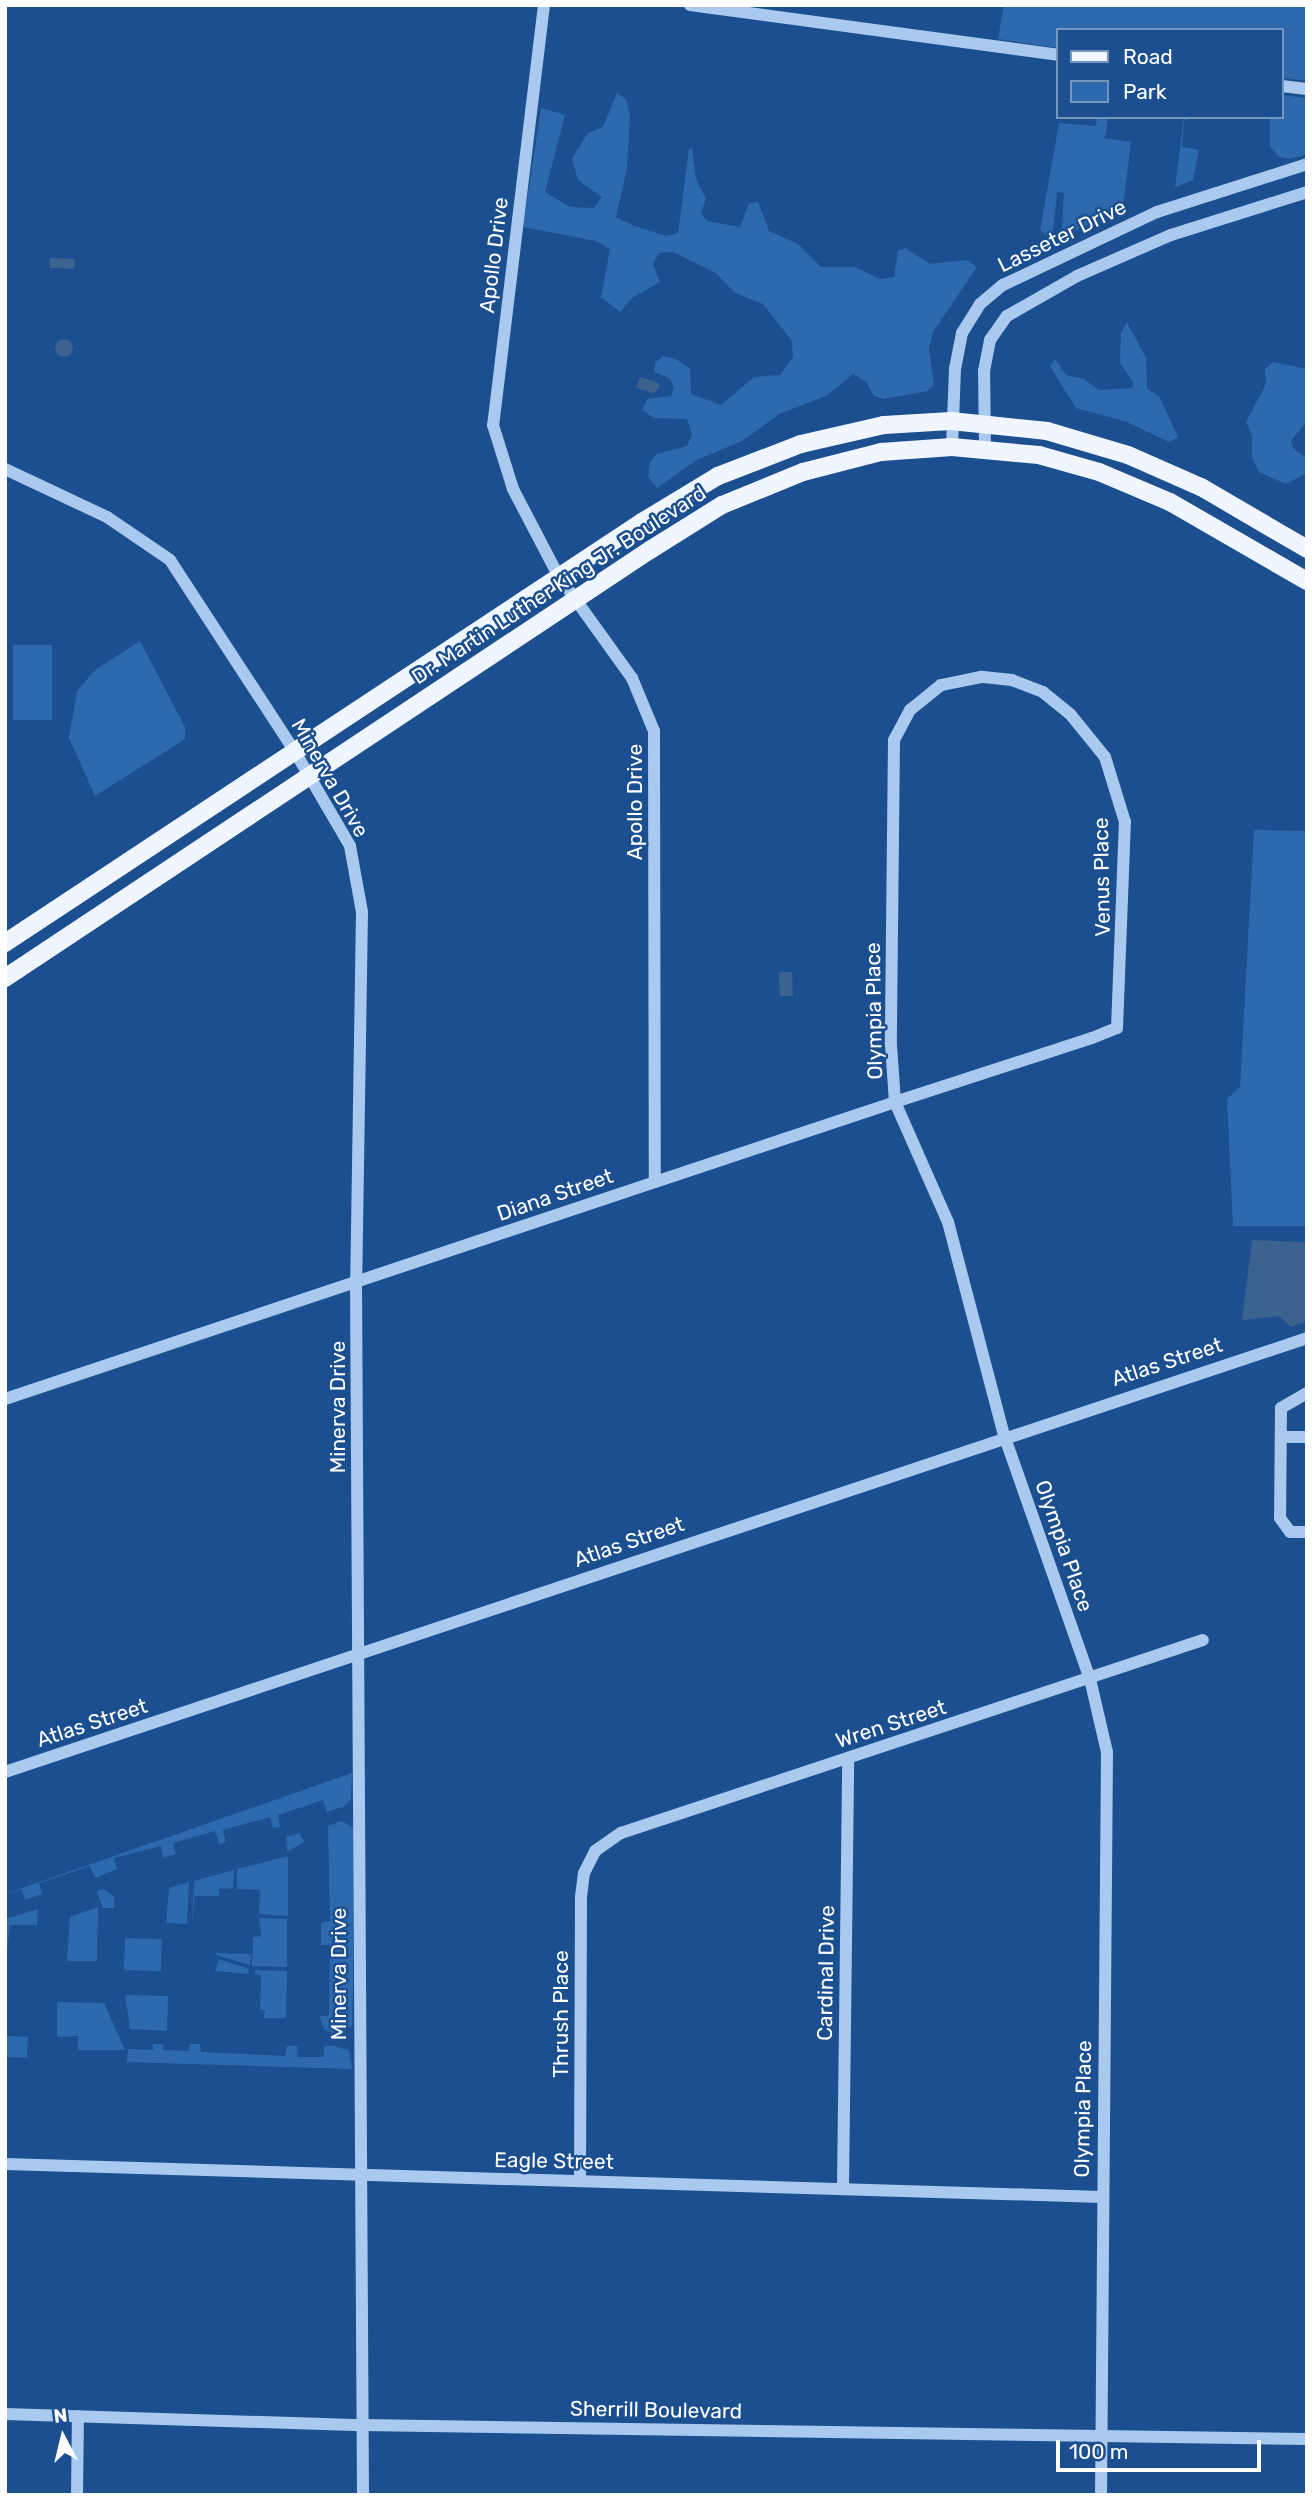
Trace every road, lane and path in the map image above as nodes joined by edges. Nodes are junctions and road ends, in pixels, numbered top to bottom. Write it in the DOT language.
graph roads {
  1 [pos="544,5"];
  2 [pos="691,5"];
  3 [pos="719,7"];
  4 [pos="1056,55"];
  5 [pos="1284,86"];
  6 [pos="1307,89"];
  7 [pos="1307,164"];
  8 [pos="1307,192"];
  9 [pos="951,421"];
  10 [pos="985,422"];
  11 [pos="952,447"];
  12 [pos="985,448"];
  13 [pos="5,469"];
  14 [pos="1307,549"];
  15 [pos="558,575"];
  16 [pos="1307,581"];
  17 [pos="576,599"];
  18 [pos="981,677"];
  19 [pos="294,751"];
  20 [pos="310,777"];
  21 [pos="5,943"];
  22 [pos="5,978"];
  23 [pos="1117,1028"];
  24 [pos="895,1102"];
  25 [pos="655,1182"];
  26 [pos="356,1282"];
  27 [pos="1307,1338"];
  28 [pos="1307,1394"];
  29 [pos="5,1399"];
  30 [pos="1004,1435"];
  31 [pos="1281,1437"];
  32 [pos="1307,1437"];
  33 [pos="1307,1532"];
  34 [pos="1203,1640"];
  35 [pos="359,1654"];
  36 [pos="1090,1679"];
  37 [pos="848,1759"];
  38 [pos="5,1772"];
  39 [pos="595,1851"];
  40 [pos="5,2164"];
  41 [pos="359,2175"];
  42 [pos="580,2181"];
  43 [pos="843,2188"];
  44 [pos="1102,2197"];
  45 [pos="5,2414"];
  46 [pos="78,2416"];
  47 [pos="362,2425"];
  48 [pos="1098,2437"];
  49 [pos="1307,2439"];
  50 [pos="77,2495"];
  51 [pos="363,2495"];
  52 [pos="1101,2495"];
  1 -- 15 [label="street, Apollo Drive"];
  2 -- 3 [label="street"];
  3 -- 4 [label="street"];
  5 -- 6 [label="street"];
  7 -- 9 [label="street, Lasseter Drive"];
  8 -- 10 [label="street, Lasseter Drive"];
  9 -- 10 [label="main road, Dr. Martin Luther King Jr. Boulevard"];
  9 -- 11 [label="street, Lasseter Drive"];
  9 -- 15 [label="main road, Dr. Martin Luther King Jr. Boulevard"];
  10 -- 12 [label="street, Lasseter Drive"];
  10 -- 14 [label="main road, Dr. Martin Luther King Jr. Boulevard"];
  11 -- 12 [label="main road, Dr. Martin Luther King Jr. Boulevard"];
  11 -- 17 [label="main road, Dr. Martin Luther King Jr. Boulevard"];
  12 -- 16 [label="main road, Dr. Martin Luther King Jr. Boulevard"];
  13 -- 19 [label="street, Minerva Drive"];
  15 -- 17 [label="street, Apollo Drive"];
  15 -- 19 [label="main road, Dr. Martin Luther King Jr. Boulevard"];
  17 -- 20 [label="main road, Dr. Martin Luther King Jr. Boulevard"];
  17 -- 25 [label="street, Apollo Drive"];
  18 -- 23 [label="street, Venus Place"];
  18 -- 24 [label="street, Olympia Place"];
  19 -- 20 [label="street, Minerva Drive"];
  19 -- 21 [label="main road, Dr. Martin Luther King Jr. Boulevard"];
  20 -- 22 [label="main road, Dr. Martin Luther King Jr. Boulevard"];
  20 -- 26 [label="street, Minerva Drive"];
  23 -- 24 [label="street, Diana Street"];
  24 -- 25 [label="street, Diana Street"];
  24 -- 30 [label="street, Olympia Place"];
  25 -- 26 [label="street, Diana Street"];
  26 -- 29 [label="street, Diana Street"];
  26 -- 35 [label="street, Minerva Drive"];
  27 -- 30 [label="street, Atlas Street"];
  28 -- 31 [label="street"];
  30 -- 35 [label="street, Atlas Street"];
  30 -- 36 [label="street, Olympia Place"];
  31 -- 32 [label="street"];
  31 -- 33 [label="street"];
  34 -- 36 [label="street, Wren Street"];
  35 -- 38 [label="street, Atlas Street"];
  35 -- 41 [label="street, Minerva Drive"];
  36 -- 37 [label="street, Wren Street"];
  36 -- 44 [label="street, Olympia Place"];
  37 -- 39 [label="street, Wren Street"];
  37 -- 43 [label="street, Cardinal Drive"];
  39 -- 42 [label="street, Thrush Place"];
  40 -- 41 [label="street, Eagle Street"];
  41 -- 42 [label="street, Eagle Street"];
  41 -- 47 [label="street, Minerva Drive"];
  42 -- 43 [label="street, Eagle Street"];
  43 -- 44 [label="street, Eagle Street"];
  44 -- 48 [label="street, Olympia Place"];
  45 -- 46 [label="street, Sherrill Boulevard"];
  46 -- 47 [label="street, Sherrill Boulevard"];
  46 -- 50 [label="street"];
  47 -- 48 [label="street, Sherrill Boulevard"];
  47 -- 51 [label="street, Minerva Drive"];
  48 -- 49 [label="street, Sherrill Boulevard"];
  48 -- 52 [label="street, Olympia Place"];
}
